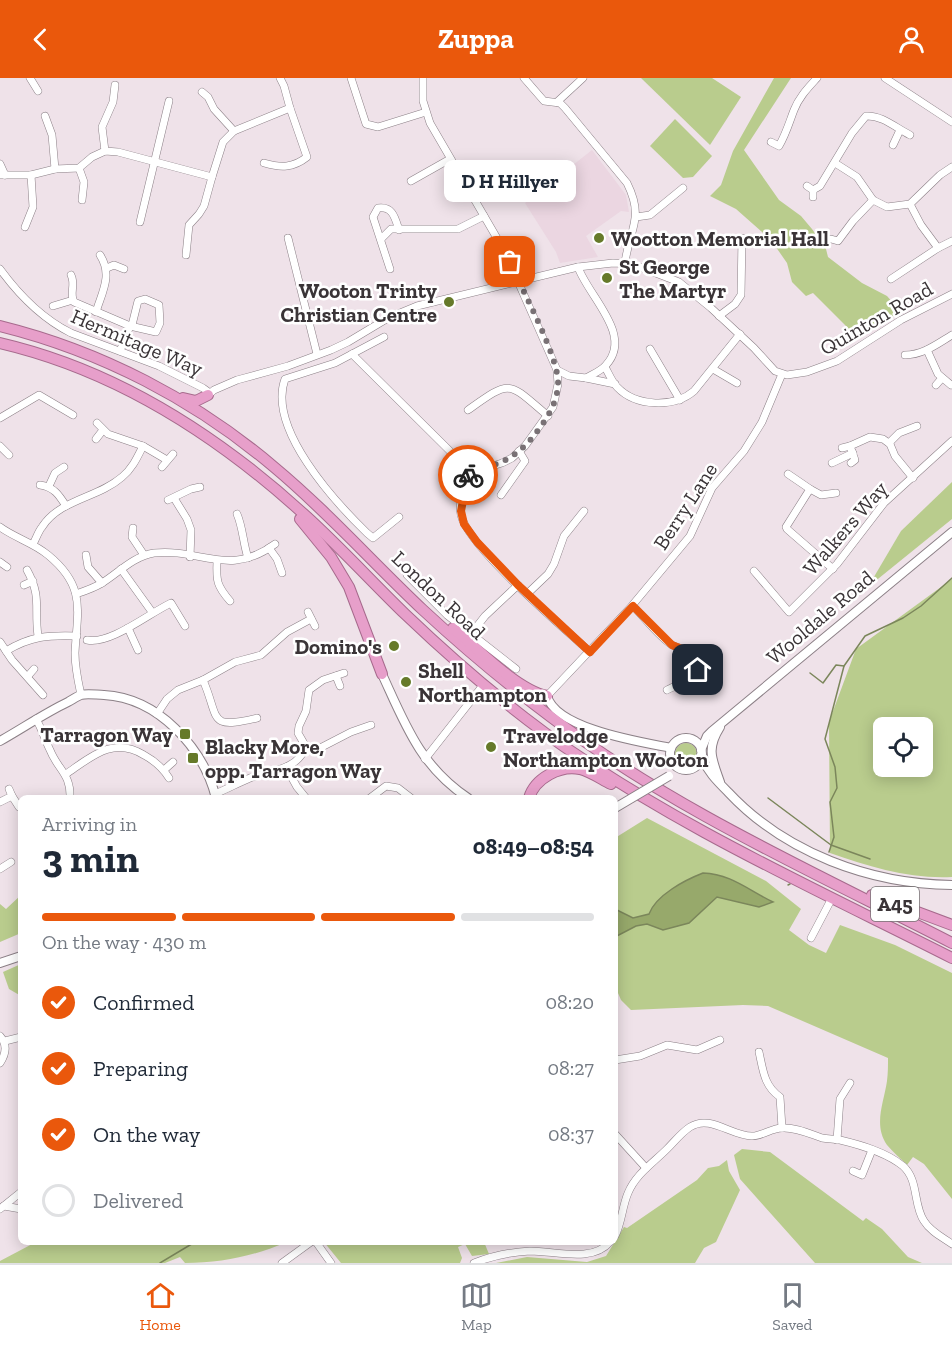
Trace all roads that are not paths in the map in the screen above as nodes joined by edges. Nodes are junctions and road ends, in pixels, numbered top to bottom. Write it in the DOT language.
graph roads {
  1 [pos="30,78"];
  2 [pos="280,78"];
  3 [pos="351,78"];
  4 [pos="423,78"];
  5 [pos="524,78"];
  6 [pos="583,78"];
  7 [pos="817,78"];
  8 [pos="885,78"];
  9 [pos="115,85"];
  10 [pos="38,91"];
  11 [pos="202,92"];
  12 [pos="169,101"];
  13 [pos="557,102"];
  14 [pos="290,108"];
  15 [pos="426,112"];
  16 [pos="45,116"];
  17 [pos="952,122"];
  18 [pos="900,130"];
  19 [pos="234,131"];
  20 [pos="910,135"];
  21 [pos="771,142"];
  22 [pos="893,145"];
  23 [pos="105,151"];
  24 [pos="450,159"];
  25 [pos="155,162"];
  26 [pos="264,163"];
  27 [pos="835,163"];
  28 [pos="0,164"];
  29 [pos="952,167"];
  30 [pos="79,168"];
  31 [pos="55,169"];
  32 [pos="2,175"];
  33 [pos="31,175"];
  34 [pos="212,177"];
  35 [pos="411,180"];
  36 [pos="683,188"];
  37 [pos="811,191"];
  38 [pos="82,200"];
  39 [pos="873,200"];
  40 [pos="910,204"];
  41 [pos="484,216"];
  42 [pos="636,217"];
  43 [pos="140,222"];
  44 [pos="25,226"];
  45 [pos="399,230"];
  46 [pos="288,238"];
  47 [pos="742,238"];
  48 [pos="381,239"];
  49 [pos="831,239"];
  50 [pos="952,241"];
  51 [pos="938,248"];
  52 [pos="100,255"];
  53 [pos="186,255"];
  54 [pos="625,263"];
  55 [pos="578,267"];
  56 [pos="106,268"];
  57 [pos="0,269"];
  58 [pos="124,269"];
  59 [pos="390,269"];
  60 [pos="71,275"];
  61 [pos="891,279"];
  62 [pos="519,282"];
  63 [pos="952,294"];
  64 [pos="73,300"];
  65 [pos="53,306"];
  66 [pos="96,312"];
  67 [pos="719,316"];
  68 [pos="0,326"];
  69 [pos="131,326"];
  70 [pos="740,334"];
  71 [pos="952,334"];
  72 [pos="384,337"];
  73 [pos="0,343"];
  74 [pos="650,349"];
  75 [pos="927,350"];
  76 [pos="120,351"];
  77 [pos="352,354"];
  78 [pos="315,356"];
  79 [pos="905,356"];
  80 [pos="605,367"];
  81 [pos="318,368"];
  82 [pos="557,369"];
  83 [pos="713,369"];
  84 [pos="782,374"];
  85 [pos="586,378"];
  86 [pos="942,378"];
  87 [pos="737,383"];
  88 [pos="615,384"];
  89 [pos="936,385"];
  90 [pos="951,385"];
  91 [pos="209,394"];
  92 [pos="174,396"];
  93 [pos="680,400"];
  94 [pos="0,406"];
  95 [pos="468,410"];
  96 [pos="72,415"];
  97 [pos="3,416"];
  98 [pos="548,416"];
  99 [pos="97,423"];
  100 [pos="220,425"];
  101 [pos="917,426"];
  102 [pos="103,430"];
  103 [pos="96,439"];
  104 [pos="952,441"];
  105 [pos="889,443"];
  106 [pos="0,446"];
  107 [pos="143,446"];
  108 [pos="842,448"];
  109 [pos="852,450"];
  110 [pos="519,451"];
  111 [pos="173,454"];
  112 [pos="9,455"];
  113 [pos="831,462"];
  114 [pos="851,463"];
  115 [pos="64,467"];
  116 [pos="469,470"];
  117 [pos="788,474"];
  118 [pos="913,478"];
  119 [pos="268,484"];
  120 [pos="40,485"];
  121 [pos="49,486"];
  122 [pos="200,487"];
  123 [pos="810,489"];
  124 [pos="836,493"];
  125 [pos="501,495"];
  126 [pos="66,506"];
  127 [pos="584,511"];
  128 [pos="237,514"];
  129 [pos="399,517"];
  130 [pos="0,527"];
  131 [pos="133,528"];
  132 [pos="952,532"];
  133 [pos="33,544"];
  134 [pos="86,555"];
  135 [pos="144,555"];
  136 [pos="190,557"];
  137 [pos="248,558"];
  138 [pos="217,561"];
  139 [pos="0,562"];
  140 [pos="7,567"];
  141 [pos="405,568"];
  142 [pos="122,569"];
  143 [pos="833,569"];
  144 [pos="27,570"];
  145 [pos="754,571"];
  146 [pos="386,572"];
  147 [pos="282,573"];
  148 [pos="33,581"];
  149 [pos="102,583"];
  150 [pos="24,585"];
  151 [pos="518,585"];
  152 [pos="76,594"];
  153 [pos="527,594"];
  154 [pos="231,601"];
  155 [pos="633,606"];
  156 [pos="152,612"];
  157 [pos="312,619"];
  158 [pos="184,626"];
  159 [pos="128,627"];
  160 [pos="471,634"];
  161 [pos="38,636"];
  162 [pos="77,636"];
  163 [pos="0,642"];
  164 [pos="138,650"];
  165 [pos="6,651"];
  166 [pos="93,651"];
  167 [pos="590,652"];
  168 [pos="34,669"];
  169 [pos="516,669"];
  170 [pos="382,674"];
  171 [pos="28,676"];
  172 [pos="203,680"];
  173 [pos="484,684"];
  174 [pos="340,686"];
  175 [pos="667,690"];
  176 [pos="43,695"];
  177 [pos="81,695"];
  178 [pos="547,696"];
  179 [pos="156,714"];
  180 [pos="36,719"];
  181 [pos="723,721"];
  182 [pos="370,726"];
  183 [pos="252,729"];
  184 [pos="361,729"];
  185 [pos="712,731"];
  186 [pos="365,738"];
  187 [pos="688,738"];
  188 [pos="0,740"];
  189 [pos="306,747"];
  190 [pos="671,748"];
  191 [pos="701,753"];
  192 [pos="425,759"];
  193 [pos="173,762"];
  194 [pos="286,767"];
  195 [pos="682,768"];
  196 [pos="164,770"];
  197 [pos="66,774"];
  198 [pos="710,774"];
  199 [pos="169,778"];
  200 [pos="721,785"];
  201 [pos="70,795"];
  202 [pos="216,795"];
  203 [pos="218,795"];
  204 [pos="304,795"];
  205 [pos="374,795"];
  206 [pos="407,795"];
  207 [pos="464,795"];
  208 [pos="530,795"];
  209 [pos="0,802"];
  210 [pos="18,805"];
  211 [pos="618,806"];
  212 [pos="659,808"];
  213 [pos="0,858"];
  214 [pos="5,866"];
  215 [pos="837,884"];
  216 [pos="952,885"];
  217 [pos="832,898"];
  218 [pos="952,925"];
  219 [pos="811,938"];
  220 [pos="952,943"];
  221 [pos="18,957"];
  222 [pos="952,958"];
  223 [pos="0,963"];
  224 [pos="18,1037"];
  225 [pos="2,1039"];
  226 [pos="720,1040"];
  227 [pos="759,1052"];
  228 [pos="618,1060"];
  229 [pos="0,1063"];
  230 [pos="850,1083"];
  231 [pos="783,1128"];
  232 [pos="618,1137"];
  233 [pos="837,1140"];
  234 [pos="872,1150"];
  235 [pos="646,1168"];
  236 [pos="853,1171"];
  237 [pos="18,1195"];
  238 [pos="2,1208"];
  239 [pos="18,1209"];
  240 [pos="618,1230"];
  241 [pos="952,1244"];
  242 [pos="307,1245"];
  243 [pos="318,1245"];
  244 [pos="606,1245"];
  245 [pos="282,1263"];
  246 [pos="331,1263"];
  247 [pos="474,1263"];
  1 -- 10 [label="street"];
  2 -- 14 [label="street"];
  3 -- 15 [label="street"];
  4 -- 15 [label="street"];
  5 -- 13 [label="street"];
  6 -- 13 [label="street"];
  7 -- 21 [label="street"];
  8 -- 17 [label="street"];
  9 -- 23 [label="street"];
  11 -- 19 [label="street"];
  12 -- 25 [label="street"];
  13 -- 42 [label="street"];
  14 -- 19 [label="street"];
  14 -- 26 [label="street"];
  15 -- 24 [label="street"];
  16 -- 31 [label="street"];
  18 -- 20 [label="street"];
  18 -- 22 [label="street"];
  18 -- 27 [label="street"];
  19 -- 34 [label="street"];
  23 -- 25 [label="street"];
  23 -- 30 [label="street"];
  24 -- 35 [label="street"];
  24 -- 41 [label="street"];
  25 -- 34 [label="street"];
  25 -- 43 [label="street"];
  27 -- 37 [label="street"];
  27 -- 39 [label="street"];
  28 -- 32 [label="street"];
  29 -- 40 [label="street"];
  30 -- 31 [label="street"];
  30 -- 38 [label="street"];
  31 -- 33 [label="street"];
  32 -- 33 [label="street"];
  33 -- 44 [label="street"];
  34 -- 53 [label="street"];
  36 -- 42 [label="street"];
  39 -- 40 [label="street"];
  39 -- 49 [label="street"];
  40 -- 51 [label="street"];
  41 -- 45 [label="street"];
  41 -- 62 [label="street"];
  42 -- 54 [label="street"];
  45 -- 48 [label="street"];
  45 -- 48 [label="street"];
  46 -- 78 [label="street"];
  47 -- 67 [label="street"];
  48 -- 59 [label="street"];
  50 -- 51 [label="street"];
  51 -- 61 [label="street"];
  52 -- 56 [label="street"];
  54 -- 55 [label="street"];
  54 -- 67 [label="street"];
  55 -- 62 [label="street"];
  55 -- 80 [label="street"];
  56 -- 58 [label="street"];
  56 -- 66 [label="street"];
  57 -- 76 [label="street, Hermitage Way"];
  60 -- 64 [label="street"];
  62 -- 78 [label="street"];
  62 -- 82 [label="street"];
  63 -- 84 [label="street, Quinton Road"];
  64 -- 65 [label="street"];
  64 -- 66 [label="street"];
  66 -- 69 [label="street"];
  67 -- 70 [label="street"];
  68 -- 92 [label="highway, London Road / A45"];
  69 -- 69 [label="street"];
  69 -- 76 [label="street"];
  70 -- 83 [label="street"];
  70 -- 84 [label="street"];
  71 -- 75 [label="street"];
  72 -- 77 [label="street"];
  73 -- 119 [label="highway, London Road / A45"];
  74 -- 93 [label="street"];
  75 -- 79 [label="street"];
  75 -- 86 [label="street"];
  76 -- 91 [label="street, Hermitage Way"];
  77 -- 81 [label="street"];
  77 -- 116 [label="street"];
  78 -- 81 [label="street"];
  78 -- 91 [label="street"];
  80 -- 85 [label="street"];
  80 -- 88 [label="street"];
  81 -- 129 [label="street"];
  82 -- 85 [label="street"];
  82 -- 98 [label="street"];
  83 -- 87 [label="street"];
  83 -- 93 [label="street"];
  84 -- 155 [label="street, Berry Lane"];
  85 -- 88 [label="street"];
  86 -- 89 [label="street"];
  86 -- 90 [label="street"];
  88 -- 93 [label="street"];
  91 -- 92 [label="highway"];
  91 -- 100 [label="highway"];
  92 -- 100 [label="highway, London Road / A45"];
  94 -- 97 [label="street"];
  95 -- 98 [label="street"];
  96 -- 97 [label="street"];
  98 -- 110 [label="street"];
  99 -- 102 [label="street"];
  100 -- 146 [label="highway, London Road / A45"];
  101 -- 105 [label="street"];
  102 -- 103 [label="street"];
  102 -- 107 [label="street"];
  104 -- 118 [label="street, Walkers Way"];
  105 -- 109 [label="street"];
  105 -- 118 [label="street"];
  106 -- 112 [label="street"];
  107 -- 111 [label="street"];
  107 -- 126 [label="street"];
  108 -- 109 [label="street"];
  109 -- 113 [label="street"];
  109 -- 114 [label="street"];
  110 -- 116 [label="street"];
  110 -- 125 [label="street"];
  115 -- 121 [label="street"];
  116 -- 151 [label="street"];
  117 -- 123 [label="street"];
  118 -- 143 [label="street, Walkers Way"];
  119 -- 170 [label="highway"];
  119 -- 173 [label="highway, London Road / A45"];
  120 -- 121 [label="street"];
  121 -- 126 [label="street"];
  122 -- 136 [label="street"];
  123 -- 124 [label="street"];
  123 -- 143 [label="street"];
  126 -- 133 [label="street"];
  127 -- 153 [label="street"];
  128 -- 137 [label="street"];
  130 -- 133 [label="street"];
  131 -- 135 [label="street"];
  132 -- 181 [label="street, Wooldale Road"];
  133 -- 152 [label="street"];
  134 -- 149 [label="street"];
  135 -- 136 [label="street"];
  135 -- 142 [label="street"];
  136 -- 138 [label="street"];
  137 -- 138 [label="street"];
  137 -- 147 [label="street"];
  138 -- 154 [label="street"];
  139 -- 140 [label="street"];
  141 -- 160 [label="street"];
  142 -- 149 [label="street"];
  142 -- 156 [label="street"];
  143 -- 145 [label="street, Walkers Way"];
  144 -- 148 [label="street"];
  146 -- 178 [label="highway"];
  146 -- 215 [label="highway, London Road / A45"];
  148 -- 150 [label="street"];
  148 -- 161 [label="street"];
  149 -- 152 [label="street"];
  151 -- 153 [label="street"];
  151 -- 160 [label="street"];
  152 -- 162 [label="street"];
  153 -- 167 [label="street"];
  155 -- 167 [label="street, Berry Lane"];
  155 -- 175 [label="street"];
  156 -- 158 [label="street"];
  156 -- 159 [label="street"];
  157 -- 172 [label="street"];
  159 -- 164 [label="street"];
  159 -- 166 [label="street"];
  160 -- 169 [label="street"];
  161 -- 162 [label="street"];
  161 -- 165 [label="street"];
  162 -- 177 [label="street"];
  163 -- 165 [label="street"];
  165 -- 171 [label="street"];
  167 -- 178 [label="street, Berry Lane"];
  168 -- 171 [label="street"];
  170 -- 192 [label="street"];
  171 -- 176 [label="street"];
  172 -- 179 [label="street"];
  172 -- 183 [label="street"];
  173 -- 192 [label="street"];
  173 -- 212 [label="highway, London Road / A45"];
  174 -- 189 [label="street"];
  177 -- 179 [label="street"];
  177 -- 180 [label="street"];
  178 -- 190 [label="street"];
  179 -- 202 [label="street"];
  180 -- 188 [label="street"];
  180 -- 197 [label="street"];
  181 -- 185 [label="street, Wooldale Road"];
  181 -- 200 [label="street"];
  182 -- 184 [label="street"];
  184 -- 186 [label="street"];
  184 -- 189 [label="street"];
  185 -- 187 [label="street, Wooldale Road"];
  185 -- 191 [label="street, Wooldale Road"];
  187 -- 190 [label="street"];
  187 -- 191 [label="street"];
  189 -- 194 [label="street"];
  190 -- 195 [label="street"];
  191 -- 195 [label="street"];
  191 -- 198 [label="street"];
  192 -- 207 [label="street"];
  193 -- 196 [label="street"];
  194 -- 203 [label="street"];
  194 -- 204 [label="street"];
  195 -- 198 [label="street"];
  195 -- 211 [label="street, bridge"];
  196 -- 197 [label="street"];
  196 -- 199 [label="street"];
  197 -- 201 [label="street"];
  198 -- 200 [label="street"];
  200 -- 216 [label="street"];
  205 -- 206 [label="street"];
  208 -- 212 [label="highway"];
  209 -- 210 [label="street"];
  212 -- 217 [label="highway, London Road / A45"];
  213 -- 214 [label="street"];
  215 -- 218 [label="highway, A45"];
  215 -- 220 [label="highway, London Road / A45"];
  217 -- 219 [label="street"];
  217 -- 222 [label="highway, London Road / A45"];
  221 -- 223 [label="street"];
  224 -- 225 [label="street"];
  225 -- 229 [label="street"];
  226 -- 228 [label="street"];
  227 -- 231 [label="street"];
  230 -- 233 [label="street"];
  231 -- 233 [label="street"];
  231 -- 235 [label="street"];
  232 -- 235 [label="street"];
  233 -- 234 [label="street"];
  234 -- 236 [label="street"];
  234 -- 241 [label="street"];
  235 -- 240 [label="street"];
  237 -- 238 [label="street"];
  238 -- 239 [label="street"];
  242 -- 245 [label="street"];
  243 -- 246 [label="street"];
  244 -- 247 [label="street"];
}
